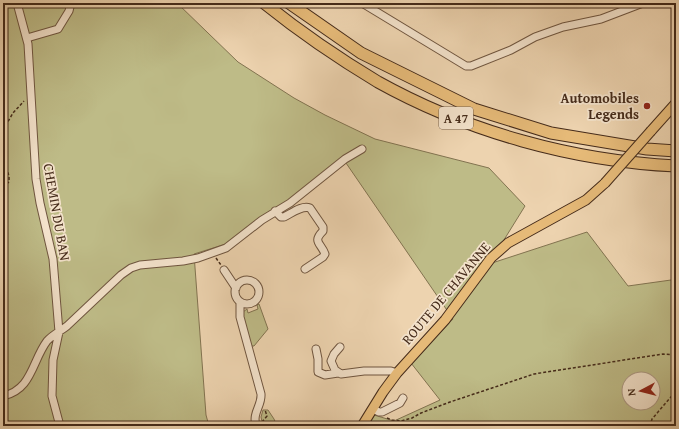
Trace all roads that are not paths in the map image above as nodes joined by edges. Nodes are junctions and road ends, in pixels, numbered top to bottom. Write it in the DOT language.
graph roads {
  1 [pos="17,3"];
  2 [pos="72,3"];
  3 [pos="264,3"];
  4 [pos="289,3"];
  5 [pos="362,3"];
  6 [pos="643,3"];
  7 [pos="27,38"];
  8 [pos="676,103"];
  9 [pos="362,149"];
  10 [pos="676,151"];
  11 [pos="676,166"];
  12 [pos="275,211"];
  13 [pos="305,269"];
  14 [pos="224,270"];
  15 [pos="236,288"];
  16 [pos="240,302"];
  17 [pos="59,332"];
  18 [pos="340,347"];
  19 [pos="316,349"];
  20 [pos="338,373"];
  21 [pos="397,373"];
  22 [pos="3,396"];
  23 [pos="403,398"];
  24 [pos="376,411"];
  25 [pos="60,426"];
  26 [pos="256,426"];
  27 [pos="362,426"];
  1 -- 7 [label="street, CHEMIN DU BAN"];
  2 -- 7 [label="street"];
  3 -- 11 [label="highway, A 47"];
  4 -- 10 [label="highway, A 47"];
  5 -- 6 [label="street"];
  7 -- 17 [label="street, CHEMIN DU BAN"];
  8 -- 21 [label="main road, ROUTE DE CHAVANNE, bridge"];
  9 -- 12 [label="street"];
  12 -- 13 [label="street"];
  12 -- 17 [label="street"];
  14 -- 15 [label="street"];
  15 -- 16 [label="street"];
  15 -- 16 [label="street"];
  16 -- 26 [label="street"];
  17 -- 22 [label="street"];
  17 -- 25 [label="street, CHEMIN DU BAN"];
  18 -- 20 [label="street"];
  19 -- 20 [label="street"];
  20 -- 21 [label="street"];
  21 -- 24 [label="main road, ROUTE DE CHAVANNE"];
  23 -- 24 [label="street"];
  24 -- 27 [label="main road, ROUTE DE CHAVANNE"];
}
